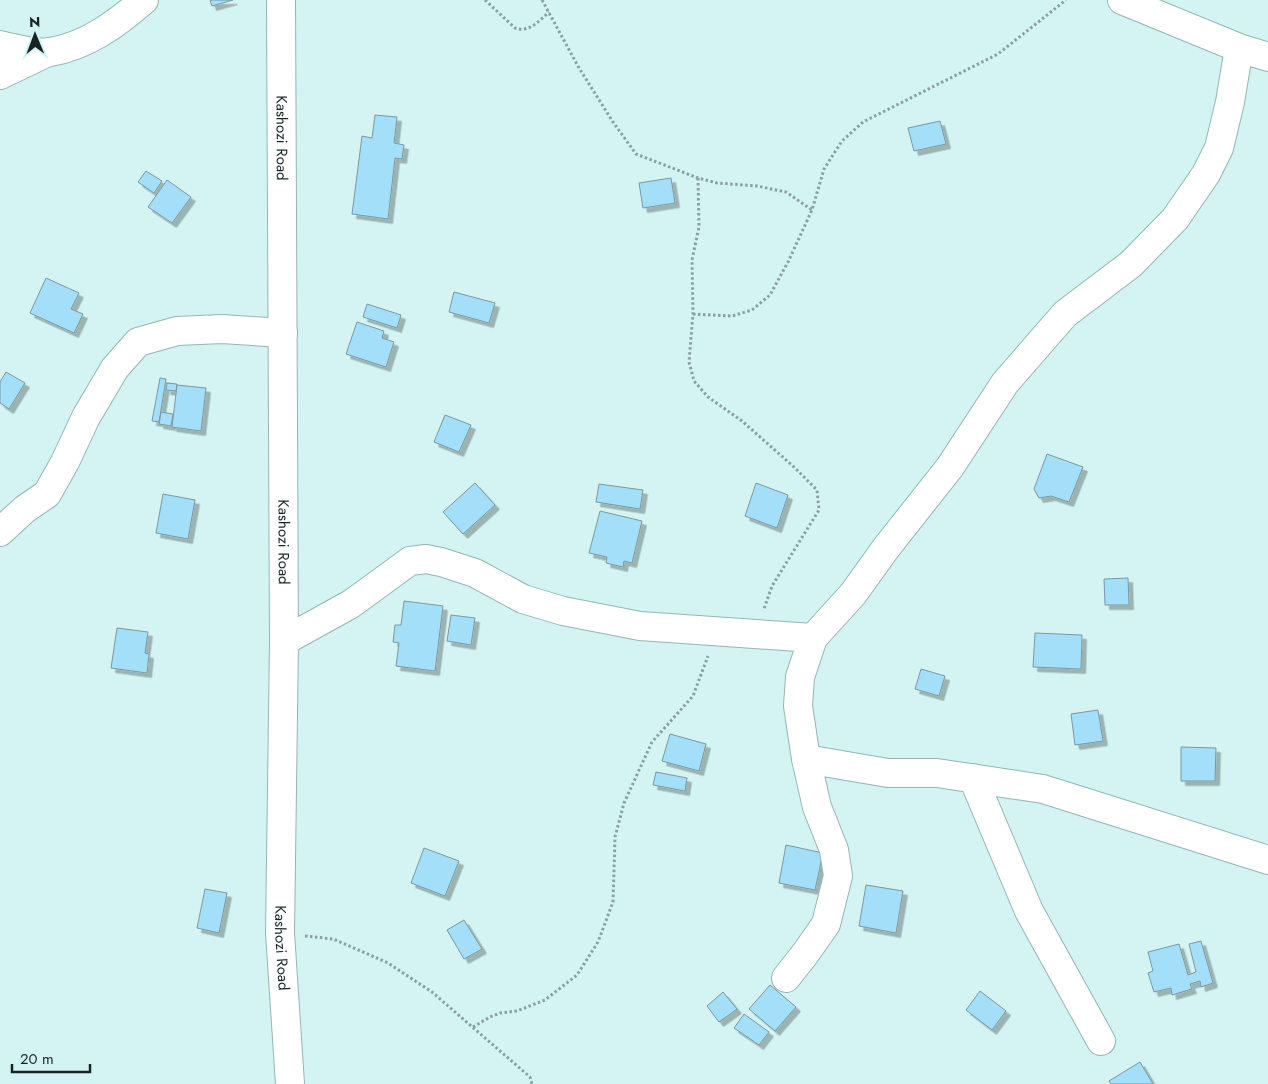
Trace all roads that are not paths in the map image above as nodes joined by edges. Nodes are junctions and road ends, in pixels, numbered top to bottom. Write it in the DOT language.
graph roads {
  1 [pos="144,0"];
  2 [pos="281,0"];
  3 [pos="1122,0"];
  4 [pos="0,45"];
  5 [pos="1239,48"];
  6 [pos="48,52"];
  7 [pos="1268,57"];
  8 [pos="0,75"];
  9 [pos="283,332"];
  10 [pos="0,532"];
  11 [pos="813,638"];
  12 [pos="284,641"];
  13 [pos="806,759"];
  14 [pos="973,778"];
  15 [pos="1268,860"];
  16 [pos="786,978"];
  17 [pos="1101,1041"];
  18 [pos="290,1084"];
  1 -- 6 [label="street"];
  2 -- 9 [label="street, Kashozi Road"];
  3 -- 5 [label="street"];
  4 -- 6 [label="street"];
  5 -- 7 [label="street"];
  5 -- 11 [label="street"];
  6 -- 8 [label="street"];
  9 -- 10 [label="street"];
  9 -- 12 [label="street, Kashozi Road"];
  11 -- 12 [label="street"];
  11 -- 13 [label="street"];
  12 -- 18 [label="street, Kashozi Road"];
  13 -- 14 [label="street"];
  13 -- 16 [label="street"];
  14 -- 15 [label="street"];
  14 -- 17 [label="street"];
}
